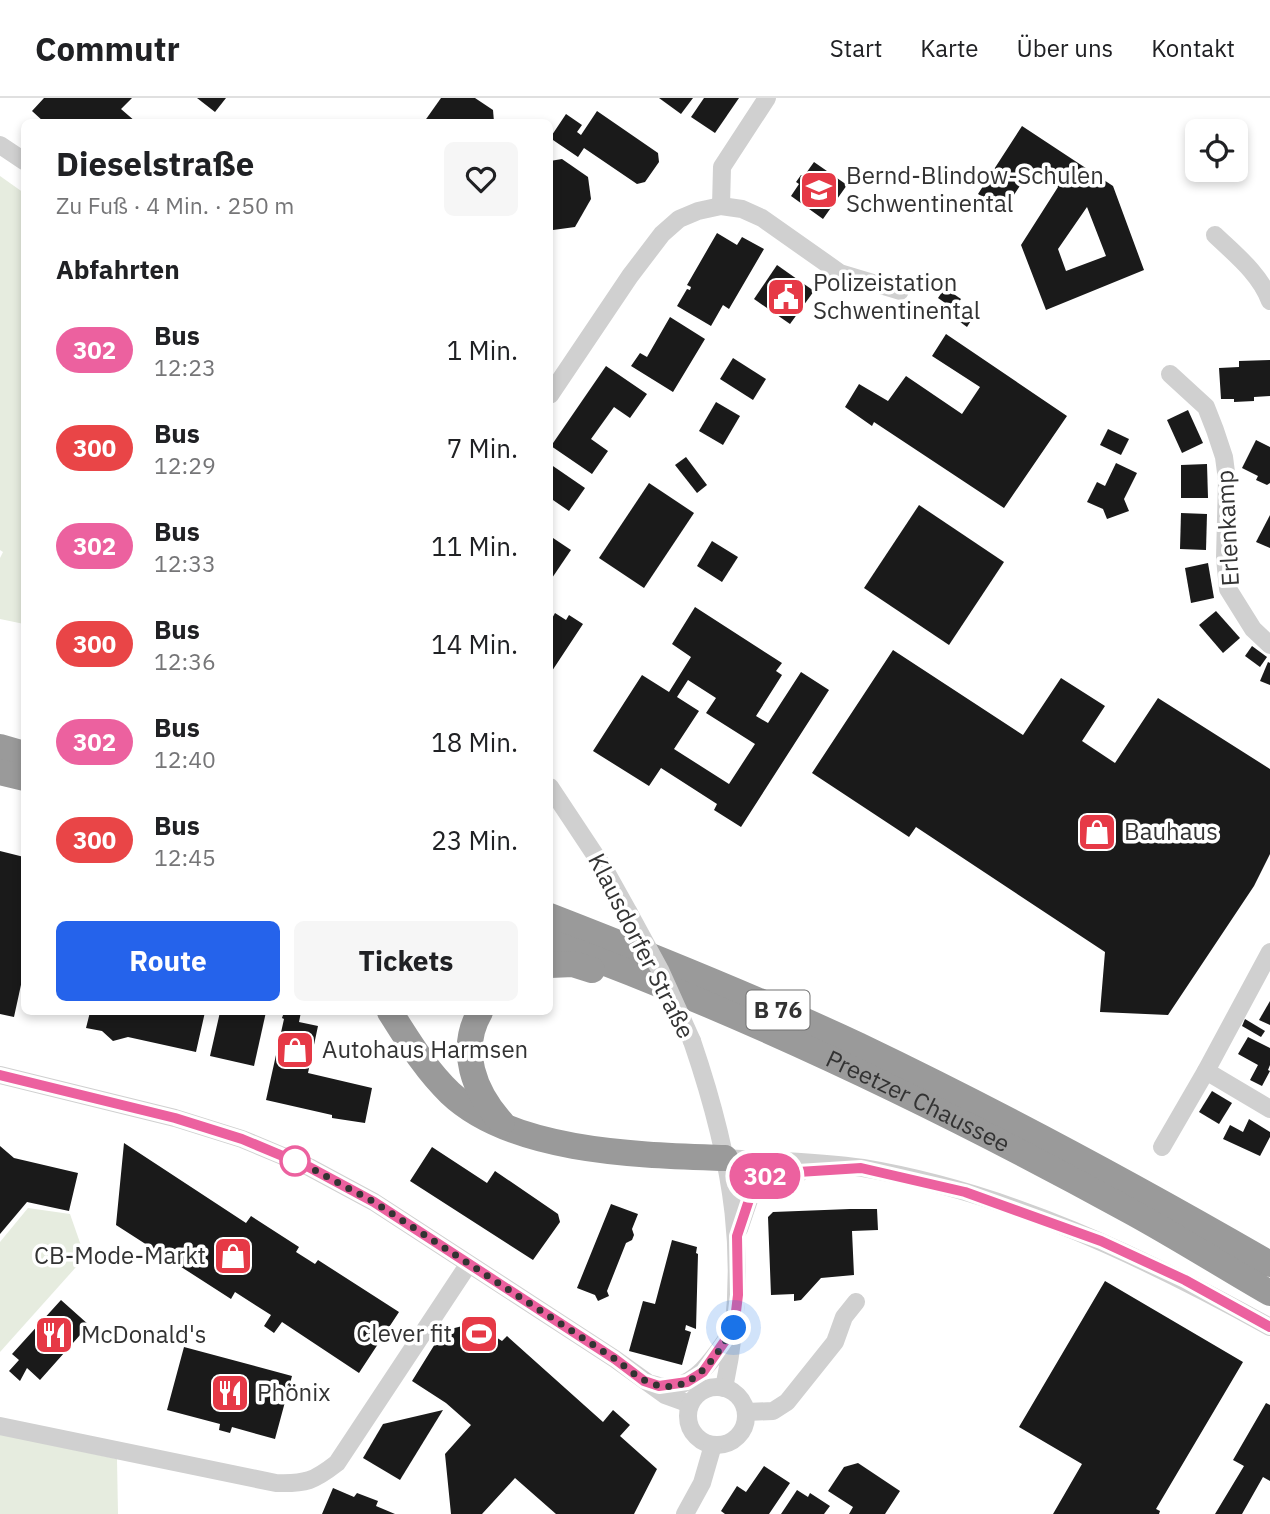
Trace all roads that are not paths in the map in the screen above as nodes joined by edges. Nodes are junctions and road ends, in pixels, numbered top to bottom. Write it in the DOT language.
graph roads {
  1 [pos="767,98"];
  2 [pos="0,145"];
  3 [pos="21,159"];
  4 [pos="720,206"];
  5 [pos="1215,235"];
  6 [pos="900,291"];
  7 [pos="1270,301"];
  8 [pos="1170,374"];
  9 [pos="553,392"];
  10 [pos="1270,645"];
  11 [pos="0,740"];
  12 [pos="21,742"];
  13 [pos="0,747"];
  14 [pos="21,753"];
  15 [pos="0,772"];
  16 [pos="21,777"];
  17 [pos="553,792"];
  18 [pos="553,917"];
  19 [pos="553,943"];
  20 [pos="1270,952"];
  21 [pos="553,965"];
  22 [pos="643,979"];
  23 [pos="392,1015"];
  24 [pos="479,1015"];
  25 [pos="1206,1071"];
  26 [pos="0,1075"];
  27 [pos="1270,1109"];
  28 [pos="505,1126"];
  29 [pos="1162,1147"];
  30 [pos="725,1158"];
  31 [pos="861,1168"];
  32 [pos="737,1236"];
  33 [pos="1270,1264"];
  34 [pos="468,1265"];
  35 [pos="1270,1293"];
  36 [pos="856,1302"];
  37 [pos="1270,1327"];
  38 [pos="734,1328"];
  39 [pos="644,1381"];
  40 [pos="724,1388"];
  41 [pos="690,1404"];
  42 [pos="746,1412"];
  43 [pos="0,1426"];
  44 [pos="713,1445"];
  45 [pos="685,1514"];
  1 -- 4 [label="street"];
  2 -- 3 [label="street"];
  4 -- 6 [label="street"];
  4 -- 9 [label="street"];
  5 -- 7 [label="street"];
  8 -- 10 [label="street, Erlenkamp"];
  11 -- 12 [label="highway"];
  13 -- 14 [label="highway"];
  15 -- 16 [label="highway"];
  17 -- 30 [label="street, Klausdorfer Straße, bridge"];
  18 -- 33 [label="highway, Preetzer Chaussee / B 76"];
  19 -- 22 [label="highway, Preetzer Chaussee / B 76"];
  20 -- 25 [label="street"];
  21 -- 22 [label="highway, B 76"];
  22 -- 35 [label="highway, Preetzer Chaussee / B 76"];
  23 -- 28 [label="highway"];
  24 -- 28 [label="highway"];
  25 -- 27 [label="street"];
  25 -- 29 [label="street"];
  26 -- 34 [label="street"];
  28 -- 30 [label="highway"];
  30 -- 31 [label="street"];
  30 -- 32 [label="street, Klausdorfer Straße"];
  31 -- 32 [label="street, Klausdorfer Straße"];
  31 -- 37 [label="street"];
  32 -- 38 [label="street, Klausdorfer Straße"];
  34 -- 39 [label="street"];
  34 -- 43 [label="street"];
  36 -- 42 [label="street"];
  38 -- 39 [label="street"];
  38 -- 40 [label="street, Klausdorfer Straße"];
  39 -- 41 [label="street"];
  40 -- 41 [label="street"];
  40 -- 42 [label="street"];
  41 -- 44 [label="street"];
  42 -- 44 [label="street"];
  44 -- 45 [label="street"];
}
